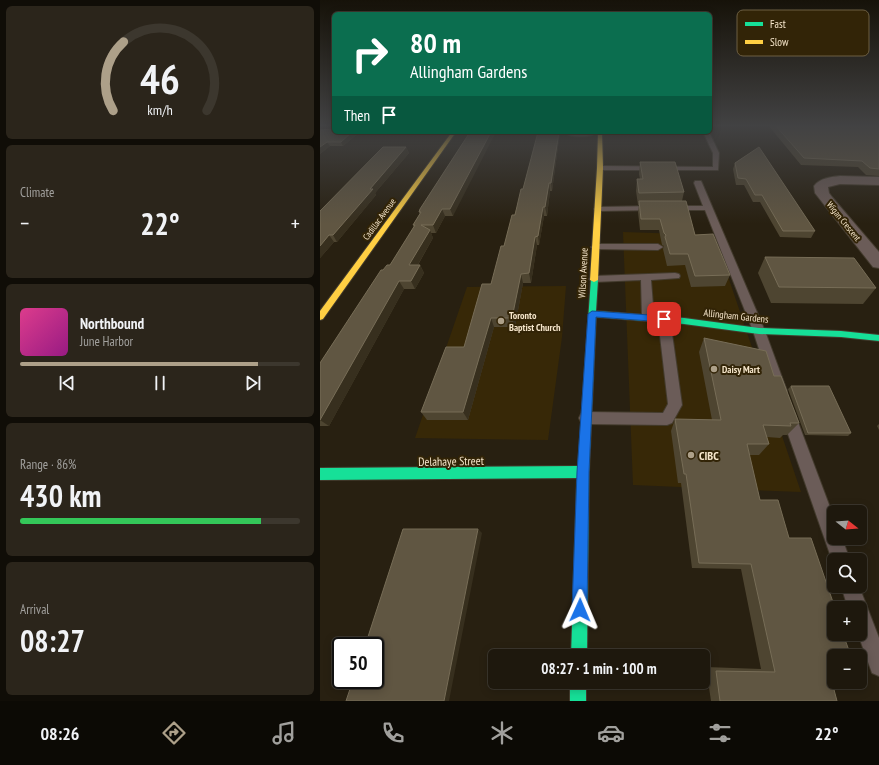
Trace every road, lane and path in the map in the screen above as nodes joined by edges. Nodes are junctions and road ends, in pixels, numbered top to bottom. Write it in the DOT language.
graph roads {
  1 [pos="435,158"];
  2 [pos="600,158"];
  3 [pos="716,158"];
  4 [pos="600,168"];
  5 [pos="879,181"];
  6 [pos="698,183"];
  7 [pos="598,208"];
  8 [pos="708,208"];
  9 [pos="596,247"];
  10 [pos="658,247"];
  11 [pos="879,263"];
  12 [pos="675,276"];
  13 [pos="646,277"];
  14 [pos="594,279"];
  15 [pos="592,314"];
  16 [pos="320,317"];
  17 [pos="648,318"];
  18 [pos="664,319"];
  19 [pos="758,331"];
  20 [pos="879,338"];
  21 [pos="586,418"];
  22 [pos="583,472"];
  23 [pos="320,474"];
  24 [pos="838,553"];
  25 [pos="867,633"];
  26 [pos="579,649"];
  27 [pos="879,666"];
  28 [pos="578,689"];
  29 [pos="578,701"];
  1 -- 16 [label="street, Cadillac Avenue"];
  2 -- 4 [label="street, Wilson Avenue"];
  3 -- 4 [label="lane"];
  4 -- 7 [label="street, Wilson Avenue"];
  5 -- 11 [label="street, Wigan Crescent"];
  6 -- 8 [label="lane"];
  7 -- 8 [label="lane"];
  7 -- 9 [label="street, Wilson Avenue"];
  8 -- 19 [label="lane"];
  9 -- 10 [label="lane"];
  9 -- 14 [label="street, Wilson Avenue"];
  12 -- 13 [label="lane"];
  13 -- 14 [label="lane"];
  13 -- 17 [label="lane"];
  14 -- 15 [label="street, Wilson Avenue"];
  15 -- 17 [label="street, Allingham Gardens"];
  15 -- 21 [label="street, Wilson Avenue"];
  17 -- 18 [label="street, Allingham Gardens"];
  18 -- 19 [label="street, Allingham Gardens"];
  18 -- 21 [label="lane"];
  19 -- 20 [label="street, Allingham Gardens"];
  19 -- 24 [label="lane"];
  21 -- 22 [label="street, Wilson Avenue"];
  22 -- 23 [label="street, Delahaye Street"];
  22 -- 26 [label="street, Wilson Avenue"];
  25 -- 27 [label="lane"];
  28 -- 29 [label="street"];
}
